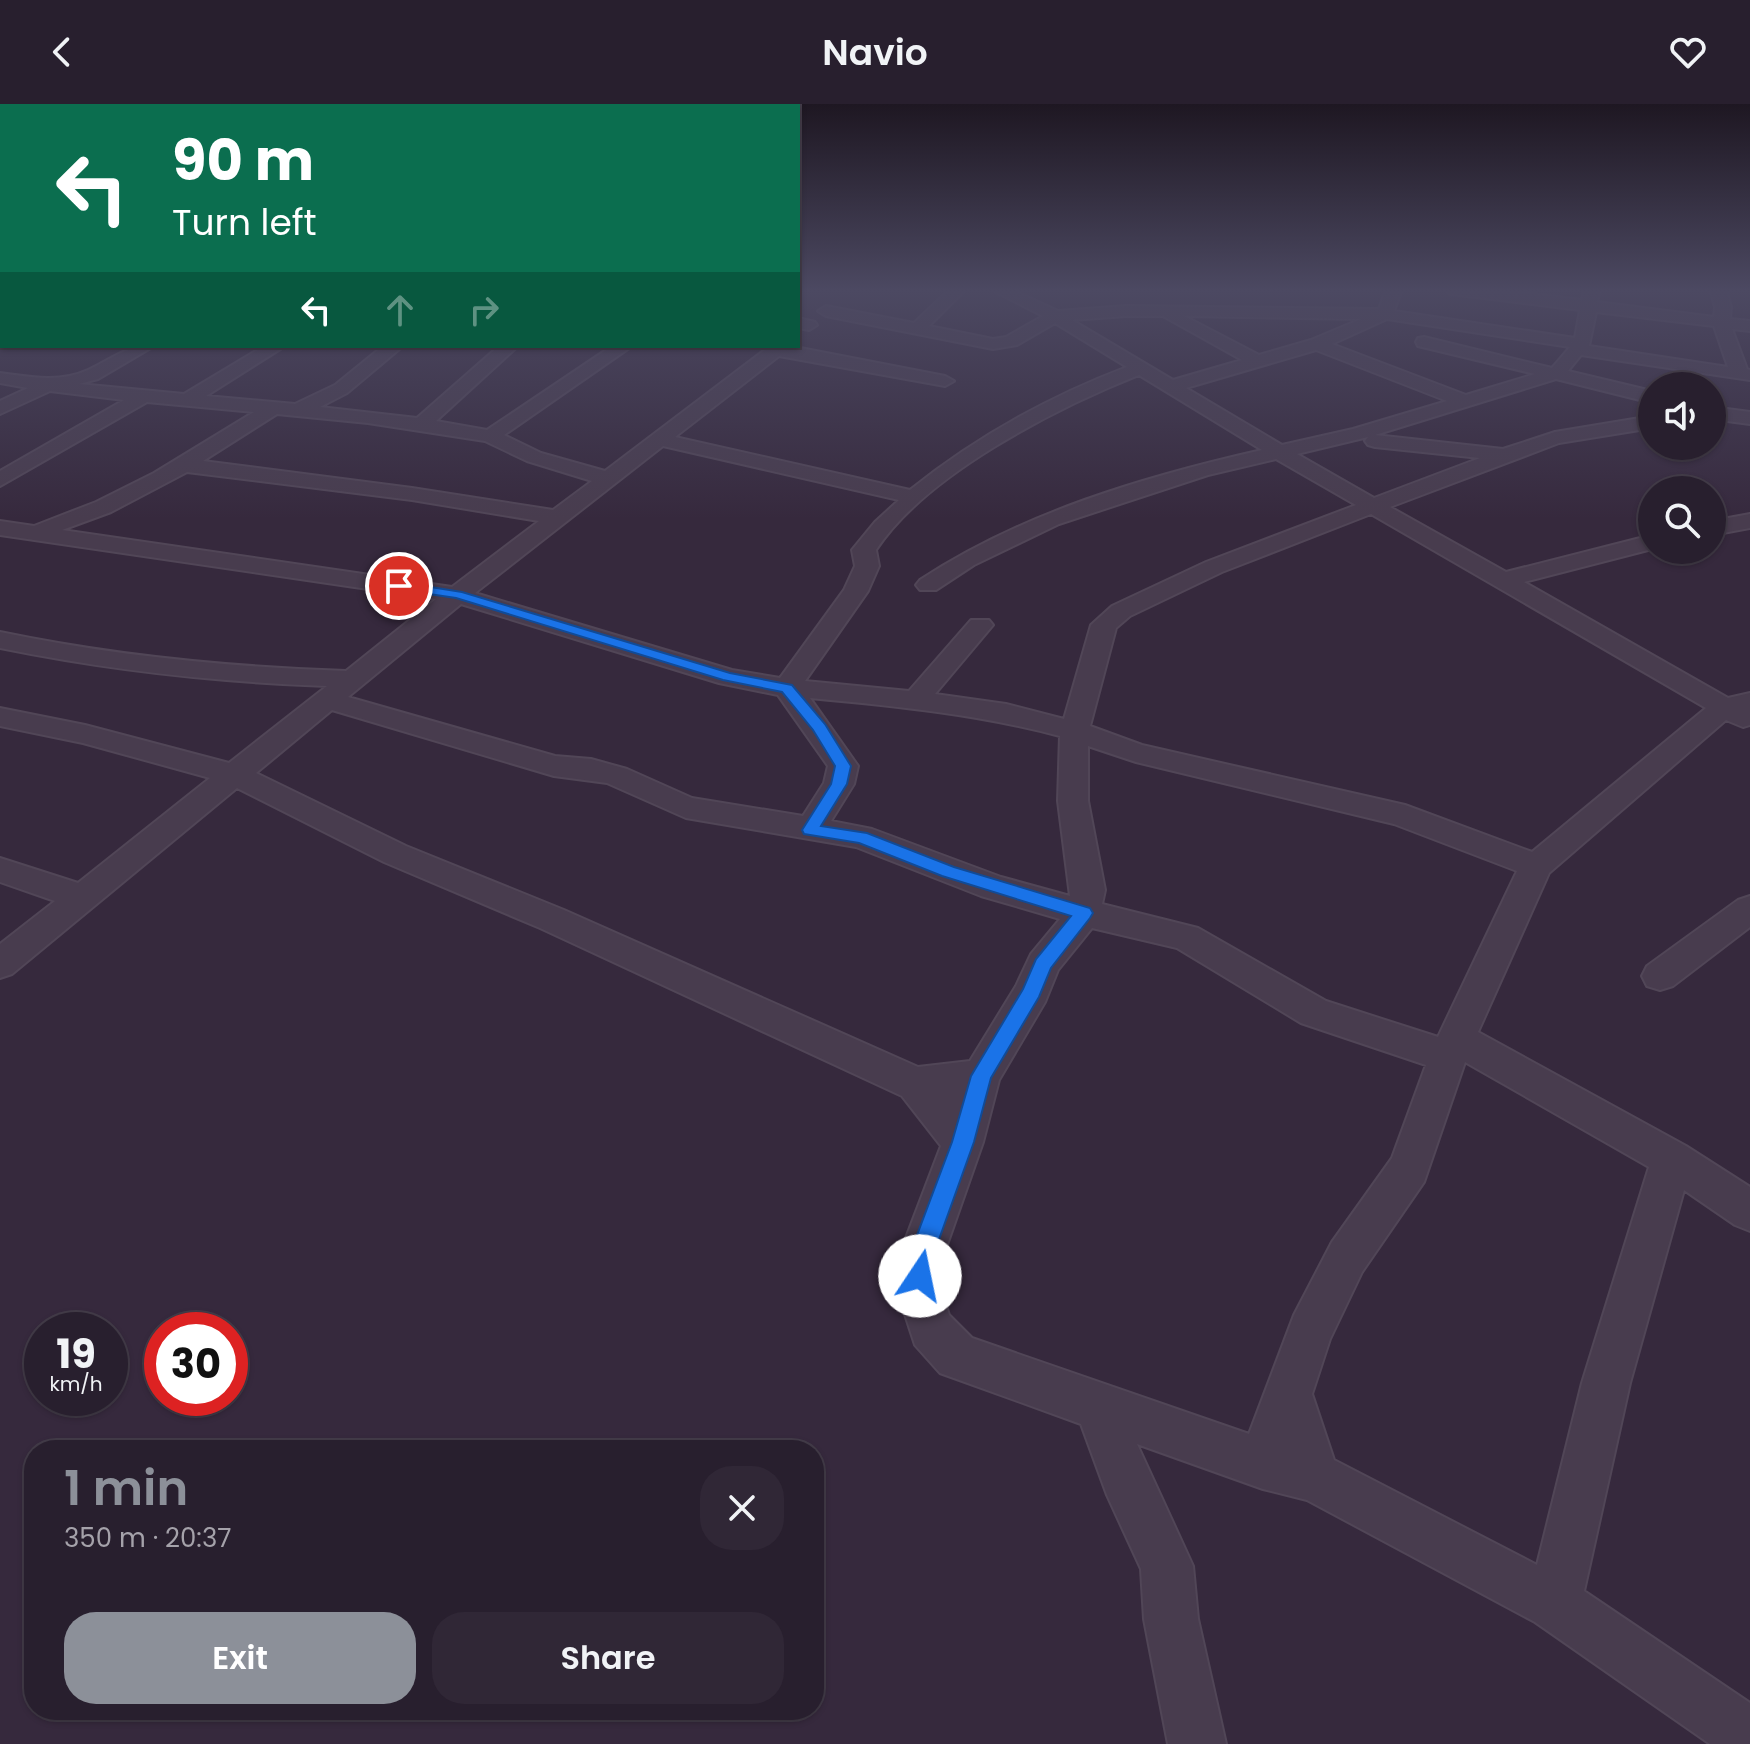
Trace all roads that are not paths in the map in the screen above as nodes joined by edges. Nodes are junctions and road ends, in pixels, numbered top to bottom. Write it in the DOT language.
graph roads {
  1 [pos="1676,365"];
  2 [pos="116,366"];
  3 [pos="244,366"];
  4 [pos="370,366"];
  5 [pos="487,366"];
  6 [pos="594,366"];
  7 [pos="756,366"];
  8 [pos="867,366"];
  9 [pos="1133,366"];
  10 [pos="1246,366"];
  11 [pos="1373,366"];
  12 [pos="1525,366"];
  13 [pos="1564,366"];
  14 [pos="1680,366"];
  15 [pos="1138,369"];
  16 [pos="1673,372"];
  17 [pos="1557,373"];
  18 [pos="1745,375"];
  19 [pos="0,378"];
  20 [pos="945,381"];
  21 [pos="90,383"];
  22 [pos="46,386"];
  23 [pos="1169,387"];
  24 [pos="1638,390"];
  25 [pos="141,398"];
  26 [pos="186,401"];
  27 [pos="1465,401"];
  28 [pos="0,408"];
  29 [pos="272,409"];
  30 [pos="297,411"];
  31 [pos="1726,415"];
  32 [pos="1750,418"];
  33 [pos="423,423"];
  34 [pos="1638,424"];
  35 [pos="490,436"];
  36 [pos="1367,437"];
  37 [pos="659,439"];
  38 [pos="1277,451"];
  39 [pos="1503,456"];
  40 [pos="183,465"];
  41 [pos="1454,475"];
  42 [pos="609,479"];
  43 [pos="0,480"];
  44 [pos="915,497"];
  45 [pos="1374,506"];
  46 [pos="559,518"];
  47 [pos="1750,521"];
  48 [pos="1726,525"];
  49 [pos="0,528"];
  50 [pos="32,533"];
  51 [pos="1638,546"];
  52 [pos="1505,580"];
  53 [pos="928,585"];
  54 [pos="457,595"];
  55 [pos="980,625"];
  56 [pos="3,643"];
  57 [pos="354,679"];
  58 [pos="787,688"];
  59 [pos="328,700"];
  60 [pos="916,700"];
  61 [pos="1742,710"];
  62 [pos="0,717"];
  63 [pos="1075,731"];
  64 [pos="235,775"];
  65 [pos="810,830"];
  66 [pos="1536,866"];
  67 [pos="0,870"];
  68 [pos="83,897"];
  69 [pos="1750,909"];
  70 [pos="1084,913"];
  71 [pos="0,964"];
  72 [pos="1660,976"];
  73 [pos="1452,1048"];
  74 [pos="981,1076"];
  75 [pos="916,1084"];
  76 [pos="963,1142"];
  77 [pos="1672,1159"];
  78 [pos="1750,1211"];
  79 [pos="1287,1392"];
  80 [pos="1098,1405"];
  81 [pos="1263,1464"];
  82 [pos="1315,1477"];
  83 [pos="1554,1603"];
  84 [pos="1750,1737"];
  85 [pos="1197,1744"];
  1 -- 16 [label="street"];
  2 -- 21 [label="street"];
  3 -- 26 [label="street"];
  4 -- 30 [label="street"];
  5 -- 33 [label="street"];
  6 -- 35 [label="street"];
  7 -- 37 [label="street"];
  8 -- 20 [label="street"];
  9 -- 15 [label="street"];
  10 -- 23 [label="street"];
  11 -- 27 [label="street"];
  12 -- 17 [label="street"];
  13 -- 17 [label="street"];
  14 -- 18 [label="street"];
  15 -- 23 [label="street"];
  15 -- 44 [label="street"];
  17 -- 24 [label="street"];
  17 -- 27 [label="street"];
  19 -- 22 [label="street"];
  21 -- 22 [label="street"];
  21 -- 25 [label="street"];
  22 -- 28 [label="street"];
  23 -- 38 [label="street"];
  25 -- 26 [label="street"];
  25 -- 43 [label="street"];
  26 -- 29 [label="street"];
  27 -- 36 [label="street"];
  29 -- 30 [label="street"];
  29 -- 40 [label="street"];
  30 -- 33 [label="street"];
  31 -- 32 [label="street"];
  33 -- 35 [label="street"];
  34 -- 39 [label="street"];
  35 -- 42 [label="street"];
  36 -- 38 [label="street"];
  36 -- 39 [label="street"];
  36 -- 41 [label="street"];
  37 -- 42 [label="street"];
  37 -- 44 [label="street"];
  38 -- 45 [label="street"];
  38 -- 53 [label="street"];
  39 -- 41 [label="street"];
  40 -- 46 [label="street"];
  40 -- 50 [label="street"];
  41 -- 45 [label="street"];
  42 -- 46 [label="street"];
  44 -- 58 [label="street"];
  45 -- 52 [label="street"];
  45 -- 63 [label="street"];
  46 -- 54 [label="street"];
  47 -- 48 [label="street"];
  49 -- 50 [label="street"];
  50 -- 54 [label="street"];
  51 -- 52 [label="street"];
  52 -- 61 [label="street"];
  54 -- 57 [label="street"];
  54 -- 58 [label="street"];
  55 -- 60 [label="street"];
  56 -- 57 [label="street"];
  57 -- 59 [label="street"];
  58 -- 60 [label="street"];
  58 -- 65 [label="street"];
  59 -- 64 [label="street"];
  59 -- 65 [label="street"];
  60 -- 63 [label="street"];
  61 -- 66 [label="street"];
  62 -- 64 [label="street"];
  63 -- 66 [label="street"];
  63 -- 70 [label="street"];
  64 -- 68 [label="street"];
  64 -- 75 [label="street"];
  65 -- 70 [label="street"];
  66 -- 73 [label="street"];
  67 -- 68 [label="street"];
  68 -- 71 [label="street"];
  69 -- 72 [label="street"];
  70 -- 73 [label="street"];
  70 -- 74 [label="street"];
  73 -- 77 [label="street"];
  73 -- 79 [label="street"];
  74 -- 75 [label="street"];
  74 -- 76 [label="street"];
  75 -- 76 [label="street"];
  76 -- 80 [label="street"];
  77 -- 78 [label="street"];
  77 -- 83 [label="street"];
  79 -- 81 [label="street"];
  79 -- 82 [label="street"];
  80 -- 81 [label="street"];
  80 -- 85 [label="street"];
  81 -- 82 [label="street"];
  82 -- 83 [label="street"];
  83 -- 84 [label="street"];
}
